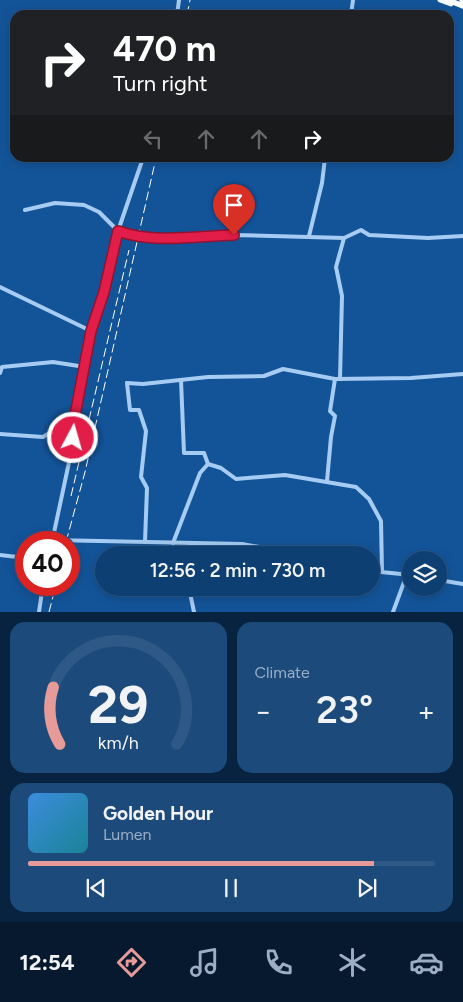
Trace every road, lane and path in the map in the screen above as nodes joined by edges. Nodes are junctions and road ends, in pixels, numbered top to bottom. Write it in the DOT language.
graph roads {
  1 [pos="440,0"];
  2 [pos="448,0"];
  3 [pos="463,7"];
  4 [pos="142,162"];
  5 [pos="325,162"];
  6 [pos="25,210"];
  7 [pos="118,231"];
  8 [pos="309,236"];
  9 [pos="463,236"];
  10 [pos="344,238"];
  11 [pos="0,288"];
  12 [pos="91,331"];
  13 [pos="85,367"];
  14 [pos="0,373"];
  15 [pos="463,374"];
  16 [pos="335,379"];
  17 [pos="340,379"];
  18 [pos="181,380"];
  19 [pos="74,425"];
  20 [pos="0,434"];
  21 [pos="208,464"];
  22 [pos="327,481"];
  23 [pos="54,531"];
  24 [pos="80,541"];
  25 [pos="145,542"];
  26 [pos="173,542"];
  27 [pos="190,543"];
  28 [pos="242,544"];
  29 [pos="254,546"];
  30 [pos="0,555"];
  31 [pos="15,557"];
  32 [pos="382,572"];
  33 [pos="402,574"];
  34 [pos="447,581"];
  35 [pos="463,584"];
  36 [pos="402,591"];
  37 [pos="42,596"];
  38 [pos="191,596"];
  39 [pos="38,612"];
  40 [pos="194,612"];
  41 [pos="393,612"];
  1 -- 3 [label="main road"];
  2 -- 3 [label="highway"];
  4 -- 7 [label="street"];
  5 -- 8 [label="street"];
  6 -- 7 [label="street"];
  7 -- 8 [label="street"];
  7 -- 12 [label="street"];
  8 -- 10 [label="street"];
  9 -- 10 [label="street"];
  10 -- 17 [label="street"];
  11 -- 12 [label="street"];
  12 -- 13 [label="street"];
  13 -- 14 [label="street"];
  13 -- 19 [label="street"];
  15 -- 17 [label="street"];
  16 -- 17 [label="street"];
  16 -- 18 [label="street"];
  16 -- 22 [label="street"];
  18 -- 21 [label="street"];
  18 -- 25 [label="street"];
  19 -- 20 [label="street"];
  19 -- 23 [label="street"];
  21 -- 22 [label="street"];
  21 -- 26 [label="street"];
  22 -- 32 [label="street"];
  24 -- 25 [label="street"];
  25 -- 26 [label="street"];
  26 -- 27 [label="street"];
  27 -- 28 [label="street"];
  28 -- 29 [label="street"];
  30 -- 31 [label="street"];
  32 -- 33 [label="street"];
  34 -- 35 [label="street"];
  36 -- 41 [label="street"];
  37 -- 39 [label="street"];
  38 -- 40 [label="street"];
}
